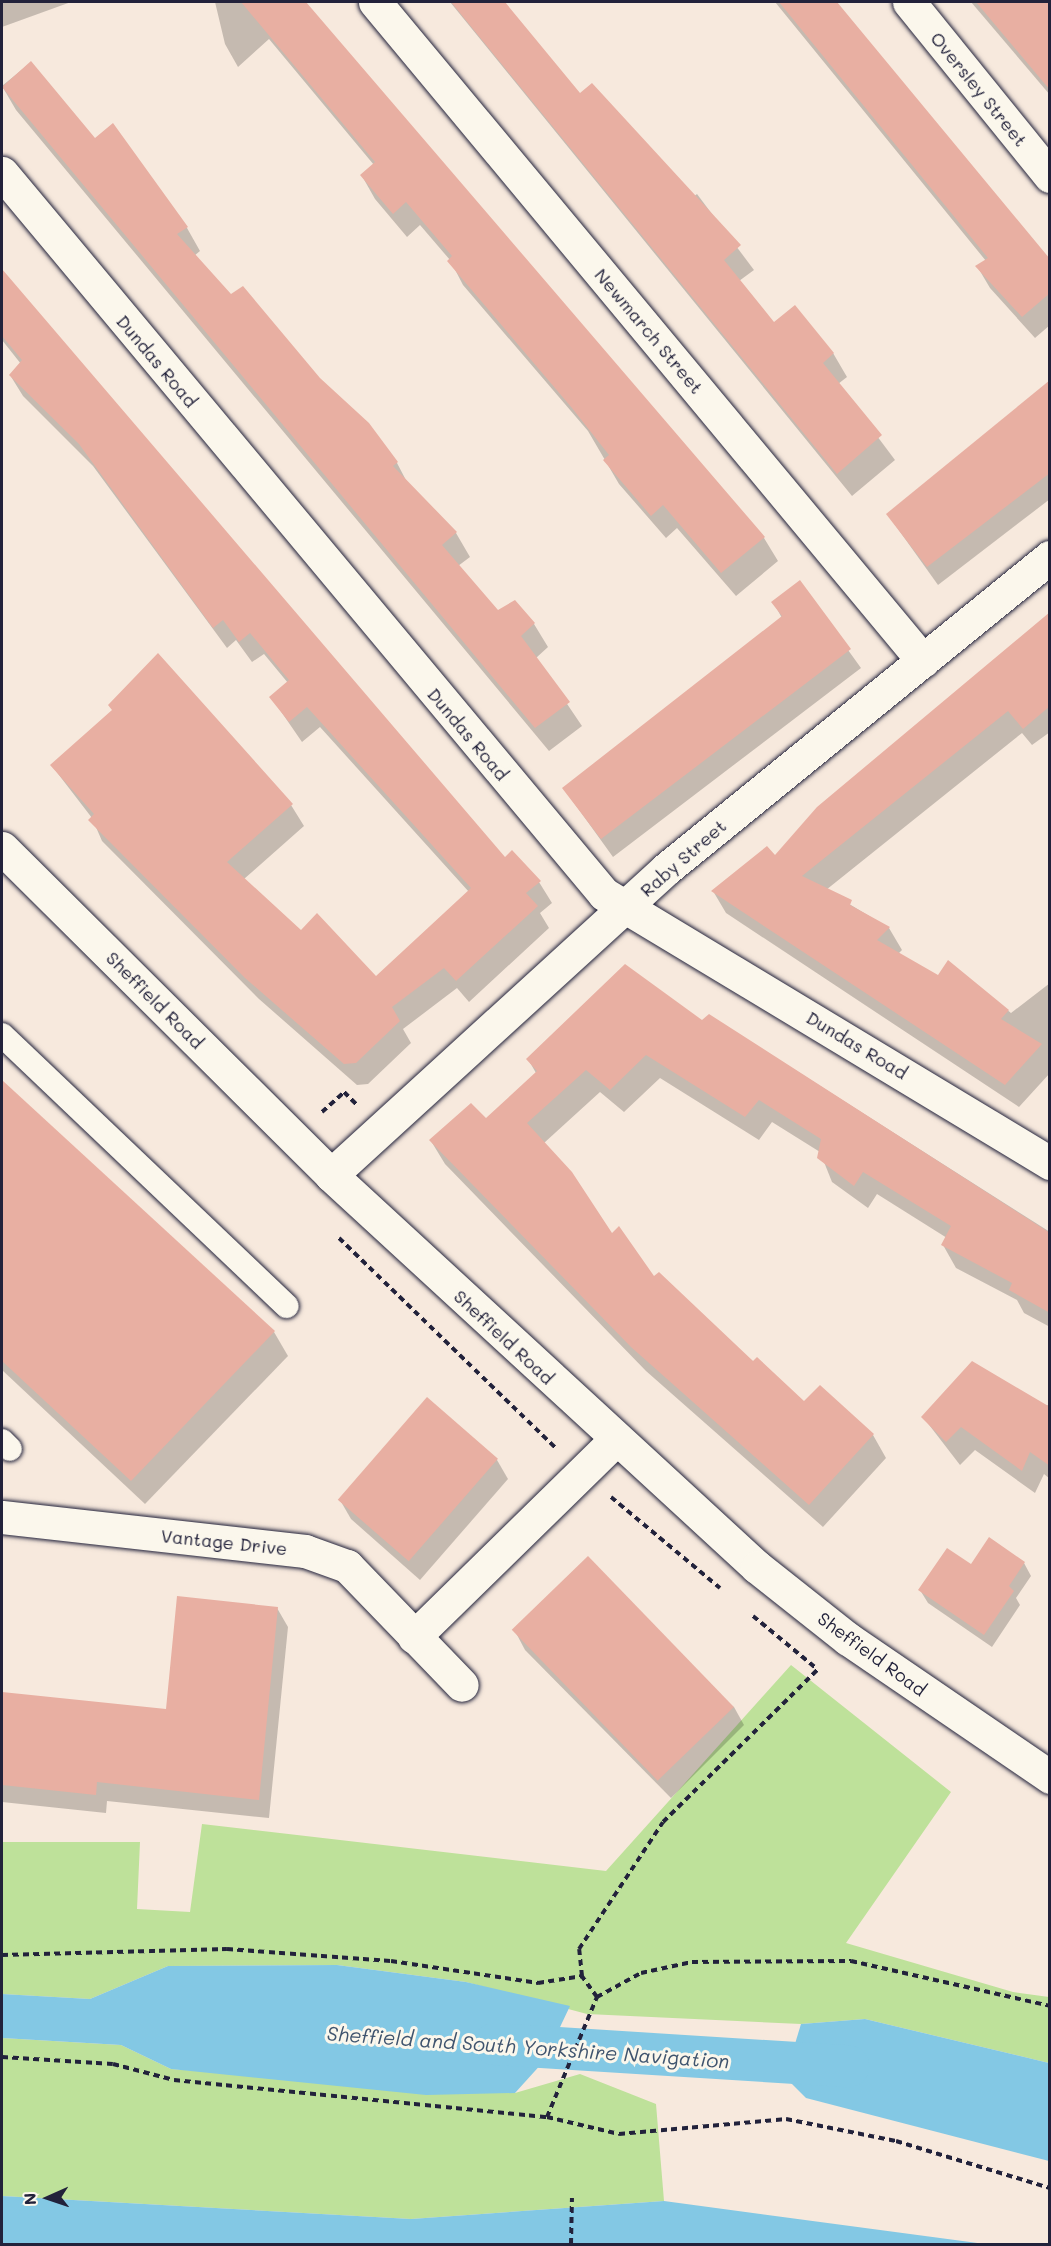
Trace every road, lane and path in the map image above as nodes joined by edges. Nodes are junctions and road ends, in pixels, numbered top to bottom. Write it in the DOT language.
graph roads {
  1 [pos="375,2"];
  2 [pos="909,2"];
  3 [pos="2,173"];
  4 [pos="1050,176"];
  5 [pos="1050,557"];
  6 [pos="923,661"];
  7 [pos="2,848"];
  8 [pos="630,906"];
  9 [pos="2,1035"];
  10 [pos="1042,1147"];
  11 [pos="331,1175"];
  12 [pos="287,1306"];
  13 [pos="615,1440"];
  14 [pos="2,1517"];
  15 [pos="414,1636"];
  16 [pos="848,1639"];
  17 [pos="462,1685"];
  18 [pos="1050,1777"];
  19 [pos="2,1955"];
  20 [pos="582,1976"];
  21 [pos="597,1997"];
  22 [pos="1050,2006"];
  23 [pos="2,2057"];
  24 [pos="547,2117"];
  25 [pos="1050,2187"];
  26 [pos="572,2198"];
  27 [pos="571,2244"];
  1 -- 6 [label="street, Newmarch Street"];
  2 -- 4 [label="street, Oversley Street"];
  3 -- 8 [label="street, Dundas Road"];
  5 -- 6 [label="street, Raby Street"];
  6 -- 8 [label="street, Raby Street"];
  7 -- 11 [label="street, Sheffield Road"];
  8 -- 10 [label="street, Dundas Road"];
  8 -- 11 [label="street, Raby Street"];
  9 -- 12 [label="lane"];
  11 -- 13 [label="street, Sheffield Road"];
  13 -- 15 [label="street"];
  13 -- 16 [label="street, Sheffield Road"];
  14 -- 15 [label="street, Vantage Drive"];
  15 -- 17 [label="street, Vantage Drive"];
  16 -- 18 [label="street, Sheffield Road"];
  16 -- 20 [label="path"];
  19 -- 20 [label="path"];
  20 -- 21 [label="path"];
  21 -- 22 [label="path"];
  21 -- 24 [label="path"];
  23 -- 24 [label="path"];
  24 -- 25 [label="path"];
  26 -- 27 [label="path"];
}
